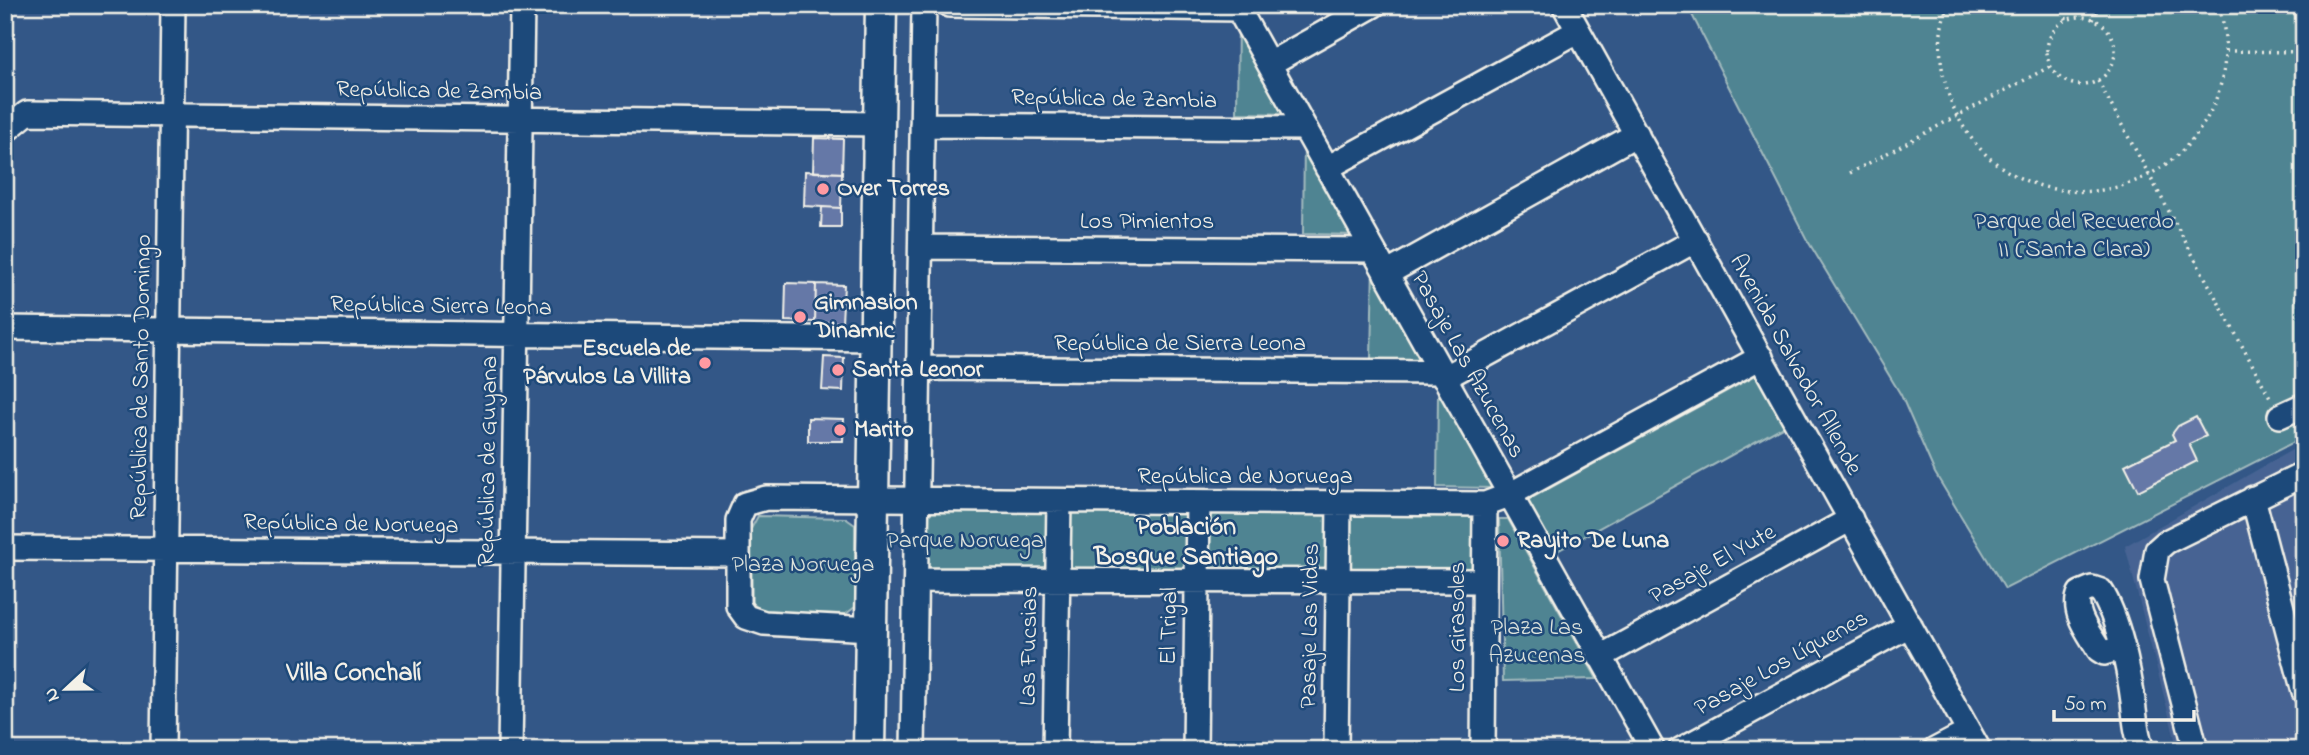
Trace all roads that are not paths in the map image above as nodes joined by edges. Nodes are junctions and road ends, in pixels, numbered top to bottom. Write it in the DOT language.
graph roads {
  1 [pos="173,5"];
  2 [pos="522,5"];
  3 [pos="881,5"];
  4 [pos="924,5"];
  5 [pos="950,5"];
  6 [pos="1374,5"];
  7 [pos="1564,5"];
  8 [pos="1238,7"];
  9 [pos="1578,31"];
  10 [pos="1269,64"];
  11 [pos="172,115"];
  12 [pos="520,120"];
  13 [pos="880,124"];
  14 [pos="922,125"];
  15 [pos="1305,128"];
  16 [pos="5,131"];
  17 [pos="1637,134"];
  18 [pos="1327,168"];
  19 [pos="1696,240"];
  20 [pos="920,247"];
  21 [pos="1373,250"];
  22 [pos="1386,274"];
  23 [pos="5,328"];
  24 [pos="169,330"];
  25 [pos="517,335"];
  26 [pos="876,339"];
  27 [pos="1761,357"];
  28 [pos="919,368"];
  29 [pos="1442,375"];
  30 [pos="2304,405"];
  31 [pos="2280,416"];
  32 [pos="2304,474"];
  33 [pos="1509,495"];
  34 [pos="2253,498"];
  35 [pos="873,500"];
  36 [pos="917,501"];
  37 [pos="1059,502"];
  38 [pos="1198,502"];
  39 [pos="1339,503"];
  40 [pos="1485,504"];
  41 [pos="1851,519"];
  42 [pos="5,548"];
  43 [pos="166,549"];
  44 [pos="513,552"];
  45 [pos="738,554"];
  46 [pos="916,580"];
  47 [pos="1058,581"];
  48 [pos="1484,581"];
  49 [pos="1197,582"];
  50 [pos="1338,582"];
  51 [pos="1910,625"];
  52 [pos="871,629"];
  53 [pos="2121,648"];
  54 [pos="1600,657"];
  55 [pos="2304,692"];
  56 [pos="1974,741"];
  57 [pos="163,750"];
  58 [pos="510,750"];
  59 [pos="869,750"];
  60 [pos="913,750"];
  61 [pos="1055,750"];
  62 [pos="1195,750"];
  63 [pos="1336,750"];
  64 [pos="1483,750"];
  65 [pos="1653,750"];
  66 [pos="1680,750"];
  67 [pos="1935,750"];
  68 [pos="2142,750"];
  69 [pos="2196,750"];
  1 -- 11 [label="street, República de Santo Domingo"];
  2 -- 12 [label="street, República de Guyana"];
  3 -- 13 [label="main road"];
  4 -- 14 [label="street"];
  5 -- 8 [label="street"];
  6 -- 10 [label="street"];
  7 -- 9 [label="street, Avenida Salvador Allende"];
  8 -- 10 [label="street, Pasaje Las Azucenas"];
  9 -- 17 [label="street, Avenida Salvador Allende"];
  9 -- 18 [label="street"];
  10 -- 15 [label="street, Pasaje Las Azucenas"];
  11 -- 12 [label="street, República de Zambia"];
  11 -- 16 [label="street, República de Zambia"];
  11 -- 24 [label="street, República de Santo Domingo"];
  12 -- 13 [label="street, República de Zambia"];
  12 -- 25 [label="street, República de Guyana"];
  13 -- 26 [label="main road"];
  14 -- 15 [label="street, República de Zambia"];
  14 -- 20 [label="street"];
  15 -- 18 [label="street, Pasaje Las Azucenas"];
  17 -- 19 [label="street, Avenida Salvador Allende"];
  17 -- 22 [label="street"];
  18 -- 21 [label="street, Pasaje Las Azucenas"];
  19 -- 27 [label="street, Avenida Salvador Allende"];
  19 -- 29 [label="street, República de Sierra Leona"];
  20 -- 21 [label="street, Los Pimientos"];
  20 -- 28 [label="street"];
  21 -- 22 [label="street, Pasaje Las Azucenas"];
  22 -- 29 [label="street, Pasaje Las Azucenas"];
  23 -- 24 [label="street, República Sierra Leona"];
  24 -- 25 [label="street, República Sierra Leona"];
  24 -- 43 [label="street, República de Santo Domingo"];
  25 -- 26 [label="street, República Sierra Leona"];
  25 -- 44 [label="street, República de Guyana"];
  26 -- 35 [label="main road"];
  27 -- 33 [label="street, República de Noruega"];
  27 -- 41 [label="street, Avenida Salvador Allende"];
  28 -- 29 [label="street, República de Sierra Leona"];
  28 -- 36 [label="street"];
  29 -- 33 [label="street, Pasaje Las Azucenas"];
  30 -- 31 [label="street"];
  32 -- 34 [label="street"];
  33 -- 40 [label="street, República de Noruega"];
  33 -- 54 [label="street, Pasaje Las Azucenas"];
  34 -- 55 [label="street"];
  34 -- 69 [label="street"];
  35 -- 36 [label="street, República de Noruega"];
  35 -- 45 [label="street, República de Noruega"];
  35 -- 52 [label="main road"];
  36 -- 37 [label="street, República de Noruega"];
  36 -- 46 [label="street"];
  37 -- 38 [label="street, República de Noruega"];
  37 -- 47 [label="street, Las Fucsias"];
  38 -- 39 [label="street, República de Noruega"];
  38 -- 49 [label="street, El Trigal"];
  39 -- 40 [label="street, República de Noruega"];
  39 -- 50 [label="street, Pasaje Las Vides"];
  40 -- 48 [label="street, Los Girasoles"];
  41 -- 51 [label="street, Avenida Salvador Allende"];
  41 -- 54 [label="street, Pasaje El Yute"];
  42 -- 43 [label="street, República de Noruega"];
  43 -- 44 [label="street, República de Noruega"];
  43 -- 57 [label="street, República de Santo Domingo"];
  44 -- 45 [label="street, República de Noruega"];
  44 -- 58 [label="street, República de Guyana"];
  45 -- 52 [label="street, República de Noruega"];
  46 -- 47 [label="street"];
  46 -- 60 [label="street"];
  47 -- 49 [label="street"];
  47 -- 61 [label="street, Las Fucsias"];
  48 -- 50 [label="street"];
  48 -- 64 [label="street, Los Girasoles"];
  49 -- 50 [label="street"];
  49 -- 62 [label="street, El Trigal"];
  50 -- 63 [label="street, Pasaje Las Vides"];
  51 -- 56 [label="street, Avenida Salvador Allende"];
  51 -- 66 [label="street, Pasaje Los Líquenes"];
  52 -- 59 [label="main road"];
  53 -- 68 [label="street"];
  54 -- 65 [label="street, Pasaje Las Azucenas"];
  56 -- 67 [label="street"];
}
